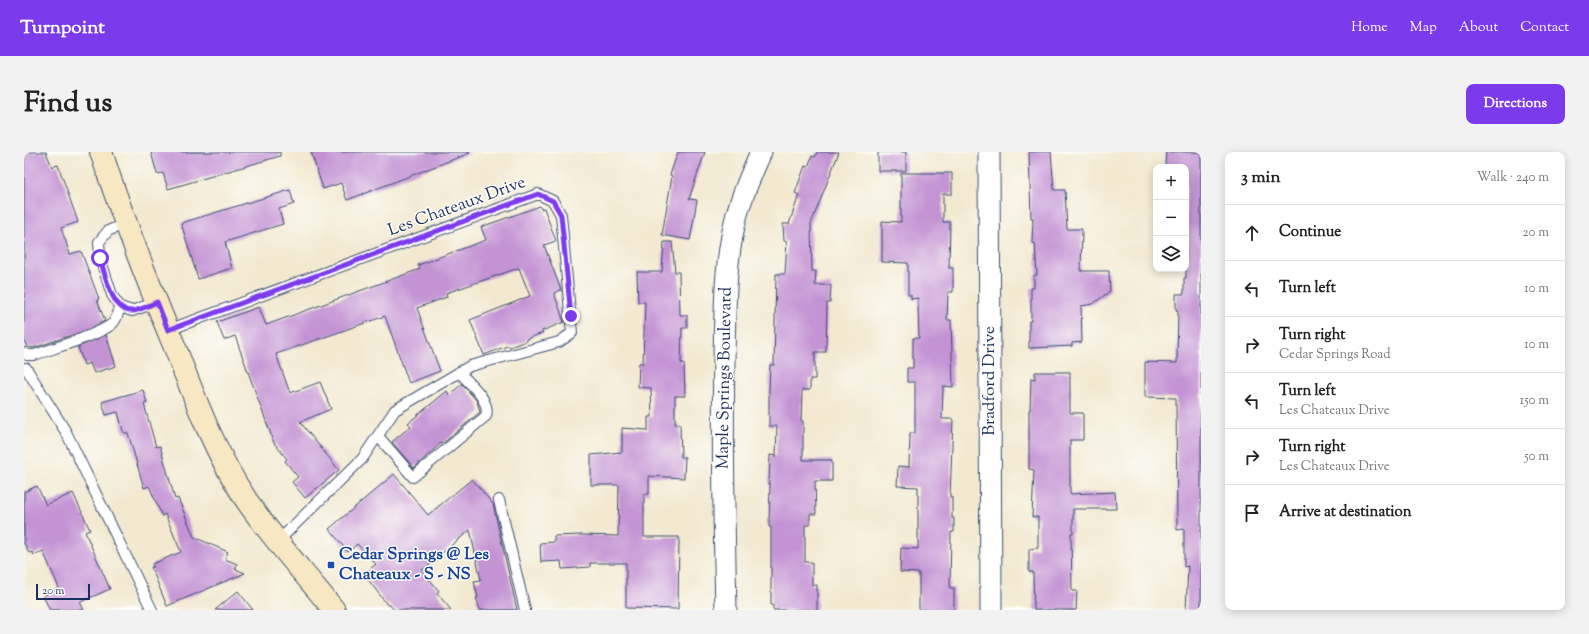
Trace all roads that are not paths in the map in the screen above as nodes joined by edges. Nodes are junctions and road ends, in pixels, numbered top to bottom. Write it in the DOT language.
graph roads {
  1 [pos="101,152"];
  2 [pos="761,152"];
  3 [pos="989,152"];
  4 [pos="126,223"];
  5 [pos="157,302"];
  6 [pos="120,307"];
  7 [pos="168,330"];
  8 [pos="24,353"];
  9 [pos="26,368"];
  10 [pos="459,372"];
  11 [pos="378,436"];
  12 [pos="499,500"];
  13 [pos="278,541"];
  14 [pos="152,610"];
  15 [pos="334,610"];
  16 [pos="525,610"];
  17 [pos="726,610"];
  18 [pos="990,610"];
  1 -- 4 [label="main road"];
  2 -- 17 [label="street, Maple Springs Boulevard"];
  3 -- 18 [label="street, Bradford Drive"];
  4 -- 5 [label="main road"];
  4 -- 6 [label="lane"];
  5 -- 6 [label="lane"];
  5 -- 7 [label="main road"];
  6 -- 8 [label="lane"];
  7 -- 10 [label="lane, Les Chateaux Drive"];
  7 -- 13 [label="main road"];
  9 -- 14 [label="lane"];
  10 -- 11 [label="lane, Les Chateaux Drive"];
  10 -- 11 [label="lane"];
  11 -- 13 [label="lane, Les Chateaux Drive"];
  12 -- 16 [label="lane"];
  13 -- 15 [label="main road"];
}
